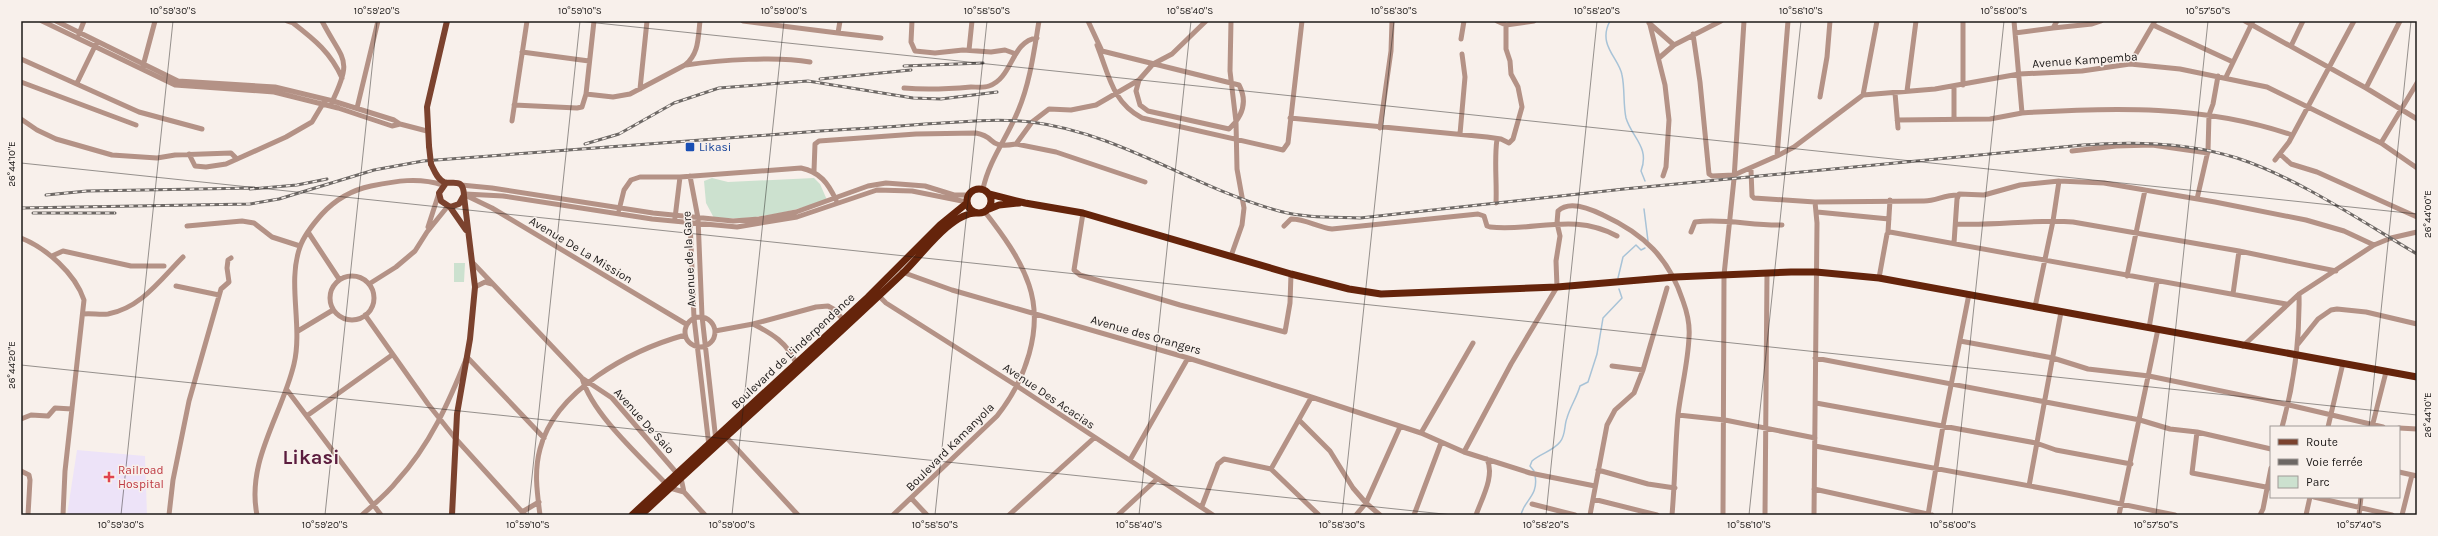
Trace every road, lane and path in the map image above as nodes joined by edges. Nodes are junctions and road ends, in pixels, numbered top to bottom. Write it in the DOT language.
graph roads {
  1 [pos="42,21"];
  2 [pos="56,21"];
  3 [pos="84,21"];
  4 [pos="155,21"];
  5 [pos="287,21"];
  6 [pos="322,21"];
  7 [pos="378,21"];
  8 [pos="448,21"];
  9 [pos="527,21"];
  10 [pos="594,21"];
  11 [pos="647,21"];
  12 [pos="700,21"];
  13 [pos="742,21"];
  14 [pos="840,21"];
  15 [pos="912,21"];
  16 [pos="972,21"];
  17 [pos="1039,21"];
  18 [pos="1088,21"];
  19 [pos="1206,21"];
  20 [pos="1231,21"];
  21 [pos="1302,21"];
  22 [pos="1392,21"];
  23 [pos="1464,21"];
  24 [pos="1497,21"];
  25 [pos="1534,21"];
  26 [pos="1721,21"];
  27 [pos="1744,21"];
  28 [pos="1788,21"];
  29 [pos="1830,21"];
  30 [pos="1877,21"];
  31 [pos="1916,21"];
  32 [pos="1963,21"];
  33 [pos="2014,21"];
  34 [pos="2057,21"];
  35 [pos="2101,21"];
  36 [pos="2245,21"];
  37 [pos="2303,21"];
  38 [pos="2354,21"];
  39 [pos="2400,21"];
  40 [pos="1649,22"];
  41 [pos="2154,23"];
  42 [pos="2253,23"];
  43 [pos="1506,25"];
  44 [pos="2053,28"];
  45 [pos="838,32"];
  46 [pos="79,34"];
  47 [pos="1693,34"];
  48 [pos="2015,34"];
  49 [pos="881,38"];
  50 [pos="1037,38"];
  51 [pos="1461,39"];
  52 [pos="96,44"];
  53 [pos="1097,45"];
  54 [pos="1674,45"];
  55 [pos="2291,46"];
  56 [pos="969,50"];
  57 [pos="522,52"];
  58 [pos="1016,54"];
  59 [pos="1462,54"];
  60 [pos="1659,58"];
  61 [pos="21,60"];
  62 [pos="589,61"];
  63 [pos="810,62"];
  64 [pos="2233,62"];
  65 [pos="1153,64"];
  66 [pos="2130,64"];
  67 [pos="685,65"];
  68 [pos="142,67"];
  69 [pos="2329,68"];
  70 [pos="2019,74"];
  71 [pos="2218,76"];
  72 [pos="2226,77"];
  73 [pos="342,78"];
  74 [pos="1140,80"];
  75 [pos="21,82"];
  76 [pos="1232,82"];
  77 [pos="77,83"];
  78 [pos="2417,83"];
  79 [pos="1963,85"];
  80 [pos="1954,87"];
  81 [pos="904,88"];
  82 [pos="2366,88"];
  83 [pos="640,89"];
  84 [pos="1907,91"];
  85 [pos="1895,93"];
  86 [pos="586,94"];
  87 [pos="1116,94"];
  88 [pos="1863,95"];
  89 [pos="1820,97"];
  90 [pos="333,101"];
  91 [pos="324,102"];
  92 [pos="514,105"];
  93 [pos="330,106"];
  94 [pos="2308,106"];
  95 [pos="357,108"];
  96 [pos="2401,110"];
  97 [pos="2022,113"];
  98 [pos="2209,114"];
  99 [pos="1290,118"];
  100 [pos="21,119"];
  101 [pos="1954,119"];
  102 [pos="512,120"];
  103 [pos="1897,120"];
  104 [pos="2417,120"];
  105 [pos="1236,122"];
  106 [pos="400,124"];
  107 [pos="136,125"];
  108 [pos="202,128"];
  109 [pos="1380,128"];
  110 [pos="1898,128"];
  111 [pos="427,131"];
  112 [pos="1460,134"];
  113 [pos="2292,135"];
  114 [pos="1497,139"];
  115 [pos="1236,140"];
  116 [pos="2381,143"];
  117 [pos="1016,144"];
  118 [pos="1000,146"];
  119 [pos="2072,151"];
  120 [pos="2208,153"];
  121 [pos="190,154"];
  122 [pos="2280,154"];
  123 [pos="1777,156"];
  124 [pos="237,159"];
  125 [pos="2275,160"];
  126 [pos="2417,168"];
  127 [pos="1751,170"];
  128 [pos="814,171"];
  129 [pos="1734,175"];
  130 [pos="690,176"];
  131 [pos="1663,176"];
  132 [pos="680,178"];
  133 [pos="2059,181"];
  134 [pos="1145,182"];
  135 [pos="443,185"];
  136 [pos="461,185"];
  137 [pos="983,189"];
  138 [pos="2145,190"];
  139 [pos="989,194"];
  140 [pos="464,195"];
  141 [pos="1958,195"];
  142 [pos="2197,199"];
  143 [pos="836,200"];
  144 [pos="968,200"];
  145 [pos="1890,200"];
  146 [pos="1815,202"];
  147 [pos="1025,203"];
  148 [pos="1496,203"];
  149 [pos="449,206"];
  150 [pos="987,210"];
  151 [pos="619,211"];
  152 [pos="1817,212"];
  153 [pos="976,213"];
  154 [pos="1083,213"];
  155 [pos="675,216"];
  156 [pos="2417,217"];
  157 [pos="698,218"];
  158 [pos="781,218"];
  159 [pos="1889,219"];
  160 [pos="690,221"];
  161 [pos="1728,221"];
  162 [pos="2053,221"];
  163 [pos="675,222"];
  164 [pos="1557,223"];
  165 [pos="699,224"];
  166 [pos="1956,224"];
  167 [pos="1782,225"];
  168 [pos="187,226"];
  169 [pos="1284,226"];
  170 [pos="308,232"];
  171 [pos="427,232"];
  172 [pos="467,232"];
  173 [pos="1691,232"];
  174 [pos="1888,232"];
  175 [pos="2417,232"];
  176 [pos="2136,233"];
  177 [pos="1617,236"];
  178 [pos="21,238"];
  179 [pos="1954,243"];
  180 [pos="2374,245"];
  181 [pos="300,246"];
  182 [pos="2240,251"];
  183 [pos="52,256"];
  184 [pos="1231,256"];
  185 [pos="183,257"];
  186 [pos="231,258"];
  187 [pos="2044,260"];
  188 [pos="474,264"];
  189 [pos="164,266"];
  190 [pos="900,271"];
  191 [pos="2336,271"];
  192 [pos="1816,272"];
  193 [pos="1767,273"];
  194 [pos="1291,274"];
  195 [pos="1724,275"];
  196 [pos="2126,276"];
  197 [pos="1675,277"];
  198 [pos="1879,278"];
  199 [pos="339,279"];
  200 [pos="2157,282"];
  201 [pos="369,284"];
  202 [pos="495,285"];
  203 [pos="176,286"];
  204 [pos="475,287"];
  205 [pos="1557,287"];
  206 [pos="1667,288"];
  207 [pos="877,293"];
  208 [pos="1969,294"];
  209 [pos="2233,294"];
  210 [pos="2299,294"];
  211 [pos="219,295"];
  212 [pos="2286,304"];
  213 [pos="2035,307"];
  214 [pos="333,310"];
  215 [pos="2061,312"];
  216 [pos="1034,313"];
  217 [pos="83,314"];
  218 [pos="366,315"];
  219 [pos="702,316"];
  220 [pos="694,318"];
  221 [pos="845,323"];
  222 [pos="686,324"];
  223 [pos="753,324"];
  224 [pos="2417,324"];
  225 [pos="2149,328"];
  226 [pos="2158,329"];
  227 [pos="298,331"];
  228 [pos="715,331"];
  229 [pos="685,335"];
  230 [pos="1960,341"];
  231 [pos="1473,343"];
  232 [pos="2298,344"];
  233 [pos="705,346"];
  234 [pos="2243,346"];
  235 [pos="696,347"];
  236 [pos="2296,354"];
  237 [pos="392,355"];
  238 [pos="467,357"];
  239 [pos="1188,358"];
  240 [pos="1815,358"];
  241 [pos="2053,358"];
  242 [pos="796,363"];
  243 [pos="2343,363"];
  244 [pos="1612,366"];
  245 [pos="1643,370"];
  246 [pos="2386,372"];
  247 [pos="2149,376"];
  248 [pos="2417,377"];
  249 [pos="582,378"];
  250 [pos="590,382"];
  251 [pos="1951,384"];
  252 [pos="1017,386"];
  253 [pos="585,387"];
  254 [pos="287,390"];
  255 [pos="1311,398"];
  256 [pos="2044,402"];
  257 [pos="1816,403"];
  258 [pos="2288,405"];
  259 [pos="72,409"];
  260 [pos="308,415"];
  261 [pos="1678,415"];
  262 [pos="2331,416"];
  263 [pos="440,419"];
  264 [pos="21,420"];
  265 [pos="1299,420"];
  266 [pos="1725,420"];
  267 [pos="2140,420"];
  268 [pos="1943,426"];
  269 [pos="2282,426"];
  270 [pos="2328,426"];
  271 [pos="2372,426"];
  272 [pos="1400,427"];
  273 [pos="2400,428"];
  274 [pos="1765,429"];
  275 [pos="2417,429"];
  276 [pos="2197,432"];
  277 [pos="1421,433"];
  278 [pos="725,436"];
  279 [pos="455,438"];
  280 [pos="544,438"];
  281 [pos="1094,438"];
  282 [pos="1815,438"];
  283 [pos="716,440"];
  284 [pos="1441,443"];
  285 [pos="2036,443"];
  286 [pos="709,446"];
  287 [pos="1815,446"];
  288 [pos="2270,449"];
  289 [pos="1464,452"];
  290 [pos="1487,459"];
  291 [pos="1130,460"];
  292 [pos="2131,464"];
  293 [pos="1935,468"];
  294 [pos="1271,469"];
  295 [pos="1598,470"];
  296 [pos="21,472"];
  297 [pos="2400,472"];
  298 [pos="2270,474"];
  299 [pos="2415,475"];
  300 [pos="679,476"];
  301 [pos="1157,479"];
  302 [pos="668,486"];
  303 [pos="1595,486"];
  304 [pos="2028,486"];
  305 [pos="2268,487"];
  306 [pos="1675,488"];
  307 [pos="1814,489"];
  308 [pos="684,492"];
  309 [pos="2310,498"];
  310 [pos="2318,498"];
  311 [pos="2361,498"];
  312 [pos="912,499"];
  313 [pos="1593,499"];
  314 [pos="539,502"];
  315 [pos="1366,503"];
  316 [pos="1532,504"];
  317 [pos="2121,504"];
  318 [pos="373,505"];
  319 [pos="1202,506"];
  320 [pos="2359,507"];
  321 [pos="1559,513"];
  322 [pos="524,514"];
  323 [pos="28,515"];
  324 [pos="63,515"];
  325 [pos="169,515"];
  326 [pos="257,515"];
  327 [pos="362,515"];
  328 [pos="381,515"];
  329 [pos="452,515"];
  330 [pos="540,515"];
  331 [pos="632,515"];
  332 [pos="641,515"];
  333 [pos="705,515"];
  334 [pos="798,515"];
  335 [pos="893,515"];
  336 [pos="927,515"];
  337 [pos="1009,515"];
  338 [pos="1118,515"];
  339 [pos="1213,515"];
  340 [pos="1319,515"];
  341 [pos="1356,515"];
  342 [pos="1380,515"];
  343 [pos="1414,515"];
  344 [pos="1476,515"];
  345 [pos="1575,515"];
  346 [pos="1590,515"];
  347 [pos="1657,515"];
  348 [pos="1672,515"];
  349 [pos="1723,515"];
  350 [pos="1765,515"];
  351 [pos="1814,515"];
  352 [pos="1928,515"];
  353 [pos="1932,515"];
  354 [pos="2119,515"];
  355 [pos="2175,515"];
  356 [pos="2260,515"];
  357 [pos="2306,515"];
  358 [pos="2358,515"];
  359 [pos="2392,515"];
  360 [pos="2402,515"];
  1 -- 46 [label="street"];
  2 -- 46 [label="street"];
  3 -- 46 [label="street"];
  4 -- 68 [label="street"];
  5 -- 73 [label="street"];
  6 -- 73 [label="street"];
  7 -- 95 [label="street"];
  8 -- 111 [label="main road"];
  9 -- 57 [label="street"];
  10 -- 62 [label="street"];
  11 -- 83 [label="street"];
  12 -- 67 [label="street"];
  13 -- 45 [label="street"];
  14 -- 45 [label="street"];
  15 -- 56 [label="street"];
  16 -- 56 [label="street"];
  17 -- 50 [label="street"];
  18 -- 53 [label="street"];
  19 -- 65 [label="street"];
  20 -- 76 [label="street"];
  21 -- 99 [label="street"];
  22 -- 109 [label="street"];
  23 -- 51 [label="street"];
  24 -- 43 [label="street"];
  25 -- 43 [label="street"];
  26 -- 47 [label="street"];
  27 -- 129 [label="street"];
  28 -- 123 [label="street"];
  29 -- 89 [label="street"];
  30 -- 88 [label="street"];
  31 -- 84 [label="street"];
  32 -- 79 [label="street"];
  33 -- 48 [label="street"];
  34 -- 44 [label="street"];
  35 -- 44 [label="street"];
  36 -- 42 [label="street"];
  37 -- 55 [label="street"];
  38 -- 69 [label="street"];
  39 -- 82 [label="street"];
  40 -- 54 [label="street"];
  40 -- 60 [label="street"];
  41 -- 64 [label="street"];
  41 -- 66 [label="street"];
  42 -- 55 [label="street"];
  42 -- 64 [label="street"];
  43 -- 114 [label="street"];
  44 -- 48 [label="street"];
  45 -- 49 [label="street"];
  46 -- 52 [label="street"];
  47 -- 54 [label="street"];
  47 -- 129 [label="street"];
  48 -- 70 [label="street"];
  50 -- 58 [label="street"];
  50 -- 118 [label="street"];
  52 -- 68 [label="street"];
  52 -- 77 [label="street"];
  53 -- 65 [label="street"];
  53 -- 87 [label="street"];
  54 -- 60 [label="street"];
  55 -- 69 [label="street"];
  56 -- 58 [label="street"];
  57 -- 62 [label="street"];
  57 -- 92 [label="street"];
  58 -- 81 [label="street"];
  59 -- 112 [label="street"];
  60 -- 131 [label="street"];
  61 -- 77 [label="street"];
  62 -- 86 [label="street"];
  63 -- 67 [label="street"];
  64 -- 72 [label="street"];
  65 -- 74 [label="street"];
  65 -- 76 [label="street"];
  66 -- 70 [label="street, Avenue Kampemba"];
  66 -- 71 [label="street, Avenue Kampemba"];
  67 -- 83 [label="street"];
  68 -- 91 [label="street"];
  69 -- 82 [label="street"];
  69 -- 94 [label="street"];
  70 -- 79 [label="street, Avenue Kampemba"];
  70 -- 97 [label="street"];
  71 -- 72 [label="street, Avenue Kampemba"];
  71 -- 98 [label="street"];
  72 -- 94 [label="street, Avenue Kampemba"];
  73 -- 90 [label="street"];
  74 -- 87 [label="street"];
  74 -- 105 [label="street"];
  75 -- 107 [label="street"];
  76 -- 105 [label="street"];
  76 -- 105 [label="street"];
  77 -- 108 [label="street"];
  78 -- 96 [label="street"];
  79 -- 80 [label="street, Avenue Kampemba"];
  80 -- 84 [label="street, Avenue Kampemba"];
  80 -- 101 [label="street"];
  82 -- 96 [label="street"];
  83 -- 86 [label="street"];
  84 -- 85 [label="street, Avenue Kampemba"];
  85 -- 88 [label="street, Avenue Kampemba"];
  85 -- 103 [label="street"];
  86 -- 92 [label="street"];
  87 -- 115 [label="street"];
  87 -- 117 [label="street"];
  88 -- 123 [label="street"];
  90 -- 91 [label="street"];
  90 -- 93 [label="street"];
  90 -- 95 [label="street"];
  91 -- 93 [label="street"];
  91 -- 124 [label="street"];
  92 -- 102 [label="street"];
  93 -- 106 [label="street"];
  94 -- 113 [label="street"];
  94 -- 116 [label="street, Avenue Kampemba"];
  95 -- 106 [label="street"];
  96 -- 104 [label="street"];
  96 -- 116 [label="street"];
  97 -- 98 [label="street"];
  97 -- 101 [label="street"];
  98 -- 113 [label="street"];
  98 -- 120 [label="street"];
  99 -- 109 [label="street"];
  99 -- 115 [label="street"];
  100 -- 121 [label="street"];
  101 -- 103 [label="street"];
  103 -- 110 [label="street"];
  105 -- 115 [label="street"];
  106 -- 111 [label="street"];
  109 -- 112 [label="street"];
  111 -- 135 [label="main road, bridge"];
  112 -- 114 [label="street"];
  113 -- 122 [label="street"];
  114 -- 148 [label="street"];
  115 -- 184 [label="street"];
  116 -- 126 [label="street, Avenue Kampemba"];
  117 -- 118 [label="street"];
  117 -- 134 [label="street"];
  118 -- 128 [label="street"];
  118 -- 137 [label="street"];
  119 -- 120 [label="street"];
  120 -- 142 [label="street"];
  121 -- 124 [label="street"];
  121 -- 124 [label="street"];
  122 -- 125 [label="street"];
  122 -- 156 [label="street"];
  123 -- 127 [label="street"];
  127 -- 129 [label="street"];
  127 -- 146 [label="street"];
  128 -- 130 [label="street"];
  128 -- 143 [label="street"];
  129 -- 161 [label="street"];
  130 -- 132 [label="street"];
  130 -- 157 [label="street, Avenue de la Gare"];
  132 -- 151 [label="street"];
  132 -- 155 [label="street"];
  133 -- 138 [label="street"];
  133 -- 141 [label="street"];
  133 -- 162 [label="street"];
  135 -- 136 [label="main road"];
  135 -- 149 [label="main road"];
  135 -- 170 [label="street"];
  135 -- 171 [label="street"];
  136 -- 140 [label="main road"];
  136 -- 151 [label="street"];
  137 -- 139 [label="highway"];
  137 -- 144 [label="highway"];
  138 -- 142 [label="street"];
  138 -- 176 [label="street"];
  139 -- 147 [label="highway"];
  139 -- 150 [label="highway"];
  140 -- 149 [label="main road"];
  140 -- 151 [label="street"];
  140 -- 172 [label="main road"];
  140 -- 222 [label="street, Avenue De La Mission"];
  141 -- 145 [label="street"];
  141 -- 166 [label="street"];
  142 -- 180 [label="street"];
  143 -- 144 [label="street"];
  143 -- 158 [label="street"];
  144 -- 153 [label="highway"];
  144 -- 190 [label="highway, Boulevard de L'inderpendance"];
  145 -- 146 [label="street"];
  145 -- 159 [label="street"];
  146 -- 152 [label="street"];
  147 -- 150 [label="highway"];
  147 -- 154 [label="highway"];
  149 -- 171 [label="street"];
  149 -- 172 [label="main road"];
  150 -- 153 [label="highway"];
  150 -- 216 [label="street, Boulevard Kamanyola"];
  151 -- 155 [label="street"];
  151 -- 163 [label="street"];
  152 -- 159 [label="street"];
  152 -- 192 [label="street"];
  153 -- 190 [label="highway, Boulevard de L'inderpendance"];
  154 -- 184 [label="highway"];
  154 -- 194 [label="street"];
  155 -- 160 [label="street"];
  155 -- 163 [label="street"];
  157 -- 158 [label="street"];
  157 -- 160 [label="street"];
  157 -- 165 [label="street, Avenue de la Gare"];
  158 -- 165 [label="street"];
  159 -- 174 [label="street"];
  160 -- 163 [label="street"];
  160 -- 165 [label="street"];
  160 -- 220 [label="street"];
  161 -- 167 [label="street"];
  161 -- 173 [label="street"];
  161 -- 195 [label="street"];
  162 -- 166 [label="street"];
  162 -- 176 [label="street"];
  162 -- 187 [label="street"];
  164 -- 169 [label="street"];
  164 -- 177 [label="street"];
  164 -- 197 [label="street"];
  164 -- 205 [label="street"];
  165 -- 219 [label="street, Avenue de la Gare"];
  166 -- 179 [label="street"];
  168 -- 181 [label="street"];
  170 -- 181 [label="street"];
  170 -- 199 [label="street"];
  171 -- 201 [label="street"];
  172 -- 188 [label="main road"];
  174 -- 179 [label="street"];
  174 -- 198 [label="street"];
  175 -- 180 [label="street"];
  176 -- 182 [label="street"];
  176 -- 196 [label="street"];
  178 -- 183 [label="street"];
  179 -- 187 [label="street"];
  180 -- 191 [label="street"];
  181 -- 227 [label="street"];
  182 -- 191 [label="street"];
  182 -- 209 [label="street"];
  183 -- 189 [label="street"];
  183 -- 217 [label="street"];
  184 -- 194 [label="highway"];
  185 -- 217 [label="street"];
  186 -- 211 [label="street"];
  187 -- 196 [label="street"];
  187 -- 213 [label="street"];
  188 -- 202 [label="street, Avenue De Saio"];
  188 -- 204 [label="main road"];
  190 -- 207 [label="highway, Boulevard de L'inderpendance"];
  190 -- 216 [label="street, Avenue des Orangers"];
  191 -- 210 [label="street"];
  192 -- 193 [label="highway"];
  192 -- 198 [label="highway"];
  192 -- 240 [label="street"];
  193 -- 195 [label="highway"];
  193 -- 274 [label="street"];
  194 -- 205 [label="highway"];
  195 -- 197 [label="highway"];
  195 -- 266 [label="street"];
  196 -- 200 [label="street"];
  197 -- 205 [label="highway"];
  197 -- 261 [label="street"];
  198 -- 208 [label="highway"];
  199 -- 201 [label="street"];
  199 -- 214 [label="street"];
  200 -- 209 [label="street"];
  200 -- 225 [label="street"];
  201 -- 218 [label="street"];
  202 -- 204 [label="street"];
  202 -- 249 [label="street, Avenue De Saio"];
  203 -- 211 [label="street"];
  204 -- 238 [label="main road"];
  205 -- 289 [label="street"];
  206 -- 245 [label="street"];
  207 -- 221 [label="highway, Boulevard de L'inderpendance"];
  207 -- 252 [label="street, Avenue Des Acacias"];
  208 -- 213 [label="highway"];
  208 -- 230 [label="street"];
  209 -- 212 [label="street"];
  210 -- 212 [label="street"];
  210 -- 232 [label="street"];
  211 -- 325 [label="street"];
  212 -- 234 [label="street"];
  213 -- 215 [label="highway"];
  214 -- 218 [label="street"];
  214 -- 227 [label="street"];
  215 -- 225 [label="highway"];
  215 -- 241 [label="street"];
  216 -- 239 [label="street, Avenue des Orangers"];
  216 -- 252 [label="street, Boulevard Kamanyola"];
  217 -- 259 [label="street"];
  218 -- 237 [label="street"];
  219 -- 220 [label="street"];
  219 -- 228 [label="street"];
  219 -- 233 [label="street, Avenue de la Gare"];
  220 -- 222 [label="street"];
  220 -- 235 [label="street"];
  221 -- 223 [label="street"];
  221 -- 242 [label="highway, Boulevard de L'inderpendance"];
  221 -- 278 [label="highway, Boulevard de L'inderpendance"];
  222 -- 229 [label="street"];
  223 -- 228 [label="street"];
  223 -- 242 [label="street"];
  224 -- 232 [label="street"];
  225 -- 226 [label="highway"];
  226 -- 234 [label="highway"];
  226 -- 247 [label="street"];
  227 -- 254 [label="street"];
  228 -- 233 [label="street"];
  229 -- 235 [label="street"];
  229 -- 250 [label="street"];
  230 -- 241 [label="street"];
  230 -- 251 [label="street"];
  231 -- 277 [label="street"];
  232 -- 236 [label="street"];
  233 -- 235 [label="street"];
  233 -- 283 [label="street"];
  234 -- 236 [label="highway"];
  235 -- 286 [label="street"];
  236 -- 243 [label="highway"];
  236 -- 258 [label="street"];
  237 -- 260 [label="street"];
  237 -- 263 [label="street"];
  238 -- 263 [label="street"];
  238 -- 279 [label="main road"];
  238 -- 280 [label="street"];
  239 -- 255 [label="street, Avenue des Orangers"];
  239 -- 291 [label="street"];
  240 -- 251 [label="street"];
  240 -- 257 [label="street"];
  241 -- 247 [label="street"];
  241 -- 256 [label="street"];
  242 -- 283 [label="highway, Boulevard de L'inderpendance"];
  243 -- 246 [label="highway"];
  243 -- 262 [label="street"];
  244 -- 245 [label="street"];
  245 -- 295 [label="street"];
  246 -- 248 [label="highway"];
  246 -- 271 [label="street"];
  247 -- 258 [label="street"];
  247 -- 267 [label="street"];
  249 -- 250 [label="street, Avenue De Saio"];
  249 -- 253 [label="street"];
  250 -- 253 [label="street"];
  250 -- 300 [label="street, Avenue De Saio"];
  251 -- 256 [label="street"];
  251 -- 268 [label="street"];
  252 -- 281 [label="street, Avenue Des Acacias"];
  252 -- 312 [label="street, Boulevard Kamanyola"];
  253 -- 280 [label="street"];
  253 -- 302 [label="street"];
  254 -- 260 [label="street"];
  254 -- 326 [label="street"];
  255 -- 265 [label="street"];
  255 -- 272 [label="street, Avenue des Orangers"];
  256 -- 267 [label="street"];
  256 -- 285 [label="street"];
  257 -- 268 [label="street"];
  257 -- 282 [label="street"];
  258 -- 262 [label="street"];
  258 -- 269 [label="street"];
  259 -- 264 [label="street"];
  259 -- 324 [label="street"];
  260 -- 318 [label="street"];
  261 -- 266 [label="street"];
  261 -- 306 [label="street"];
  262 -- 270 [label="street"];
  262 -- 271 [label="street"];
  263 -- 279 [label="street"];
  263 -- 318 [label="street"];
  265 -- 294 [label="street"];
  265 -- 315 [label="street"];
  266 -- 274 [label="street"];
  266 -- 349 [label="street"];
  267 -- 276 [label="street"];
  267 -- 292 [label="street"];
  268 -- 285 [label="street"];
  268 -- 293 [label="street"];
  272 -- 277 [label="street, Avenue des Orangers"];
  272 -- 315 [label="street"];
  273 -- 275 [label="street"];
  274 -- 282 [label="street"];
  274 -- 350 [label="street"];
  276 -- 288 [label="street"];
  276 -- 305 [label="street"];
  277 -- 284 [label="street, Avenue des Orangers"];
  278 -- 283 [label="highway, Boulevard de L'inderpendance"];
  278 -- 334 [label="street"];
  279 -- 322 [label="street"];
  279 -- 329 [label="main road"];
  280 -- 314 [label="street"];
  281 -- 291 [label="street, Avenue Des Acacias"];
  281 -- 337 [label="street"];
  282 -- 287 [label="street"];
  283 -- 286 [label="highway, Boulevard de L'inderpendance"];
  284 -- 289 [label="street, Avenue des Orangers"];
  284 -- 343 [label="street"];
  285 -- 292 [label="street"];
  285 -- 304 [label="street"];
  286 -- 300 [label="highway, Boulevard de L'inderpendance"];
  287 -- 293 [label="street"];
  287 -- 307 [label="street"];
  289 -- 290 [label="street, Avenue des Orangers"];
  290 -- 303 [label="street, Avenue des Orangers"];
  290 -- 344 [label="street"];
  291 -- 301 [label="street, Avenue Des Acacias"];
  292 -- 317 [label="street"];
  293 -- 304 [label="street"];
  293 -- 352 [label="street"];
  294 -- 319 [label="street"];
  294 -- 340 [label="street"];
  295 -- 303 [label="street"];
  295 -- 306 [label="street"];
  296 -- 323 [label="street"];
  297 -- 299 [label="street"];
  298 -- 305 [label="street"];
  299 -- 360 [label="street"];
  300 -- 302 [label="highway, Boulevard de L'inderpendance"];
  300 -- 308 [label="street, Avenue De Saio"];
  301 -- 319 [label="street, Avenue Des Acacias"];
  301 -- 338 [label="street"];
  302 -- 308 [label="street"];
  302 -- 331 [label="highway, Boulevard de L'inderpendance"];
  302 -- 332 [label="highway, Boulevard de L'inderpendance"];
  303 -- 313 [label="street"];
  304 -- 317 [label="street"];
  305 -- 356 [label="street"];
  306 -- 348 [label="street"];
  307 -- 351 [label="street"];
  307 -- 352 [label="street"];
  308 -- 333 [label="street"];
  309 -- 357 [label="street"];
  310 -- 320 [label="street"];
  311 -- 320 [label="street"];
  312 -- 335 [label="street, Boulevard Kamanyola"];
  312 -- 336 [label="street"];
  313 -- 346 [label="street"];
  313 -- 347 [label="street"];
  314 -- 322 [label="street"];
  314 -- 330 [label="street"];
  315 -- 341 [label="street"];
  315 -- 342 [label="street"];
  316 -- 321 [label="street"];
  317 -- 354 [label="street"];
  317 -- 355 [label="street"];
  318 -- 327 [label="street"];
  318 -- 328 [label="street"];
  319 -- 339 [label="street, Avenue Des Acacias"];
  320 -- 358 [label="street"];
  320 -- 359 [label="street"];
  321 -- 345 [label="street"];
  352 -- 353 [label="street"];
}
